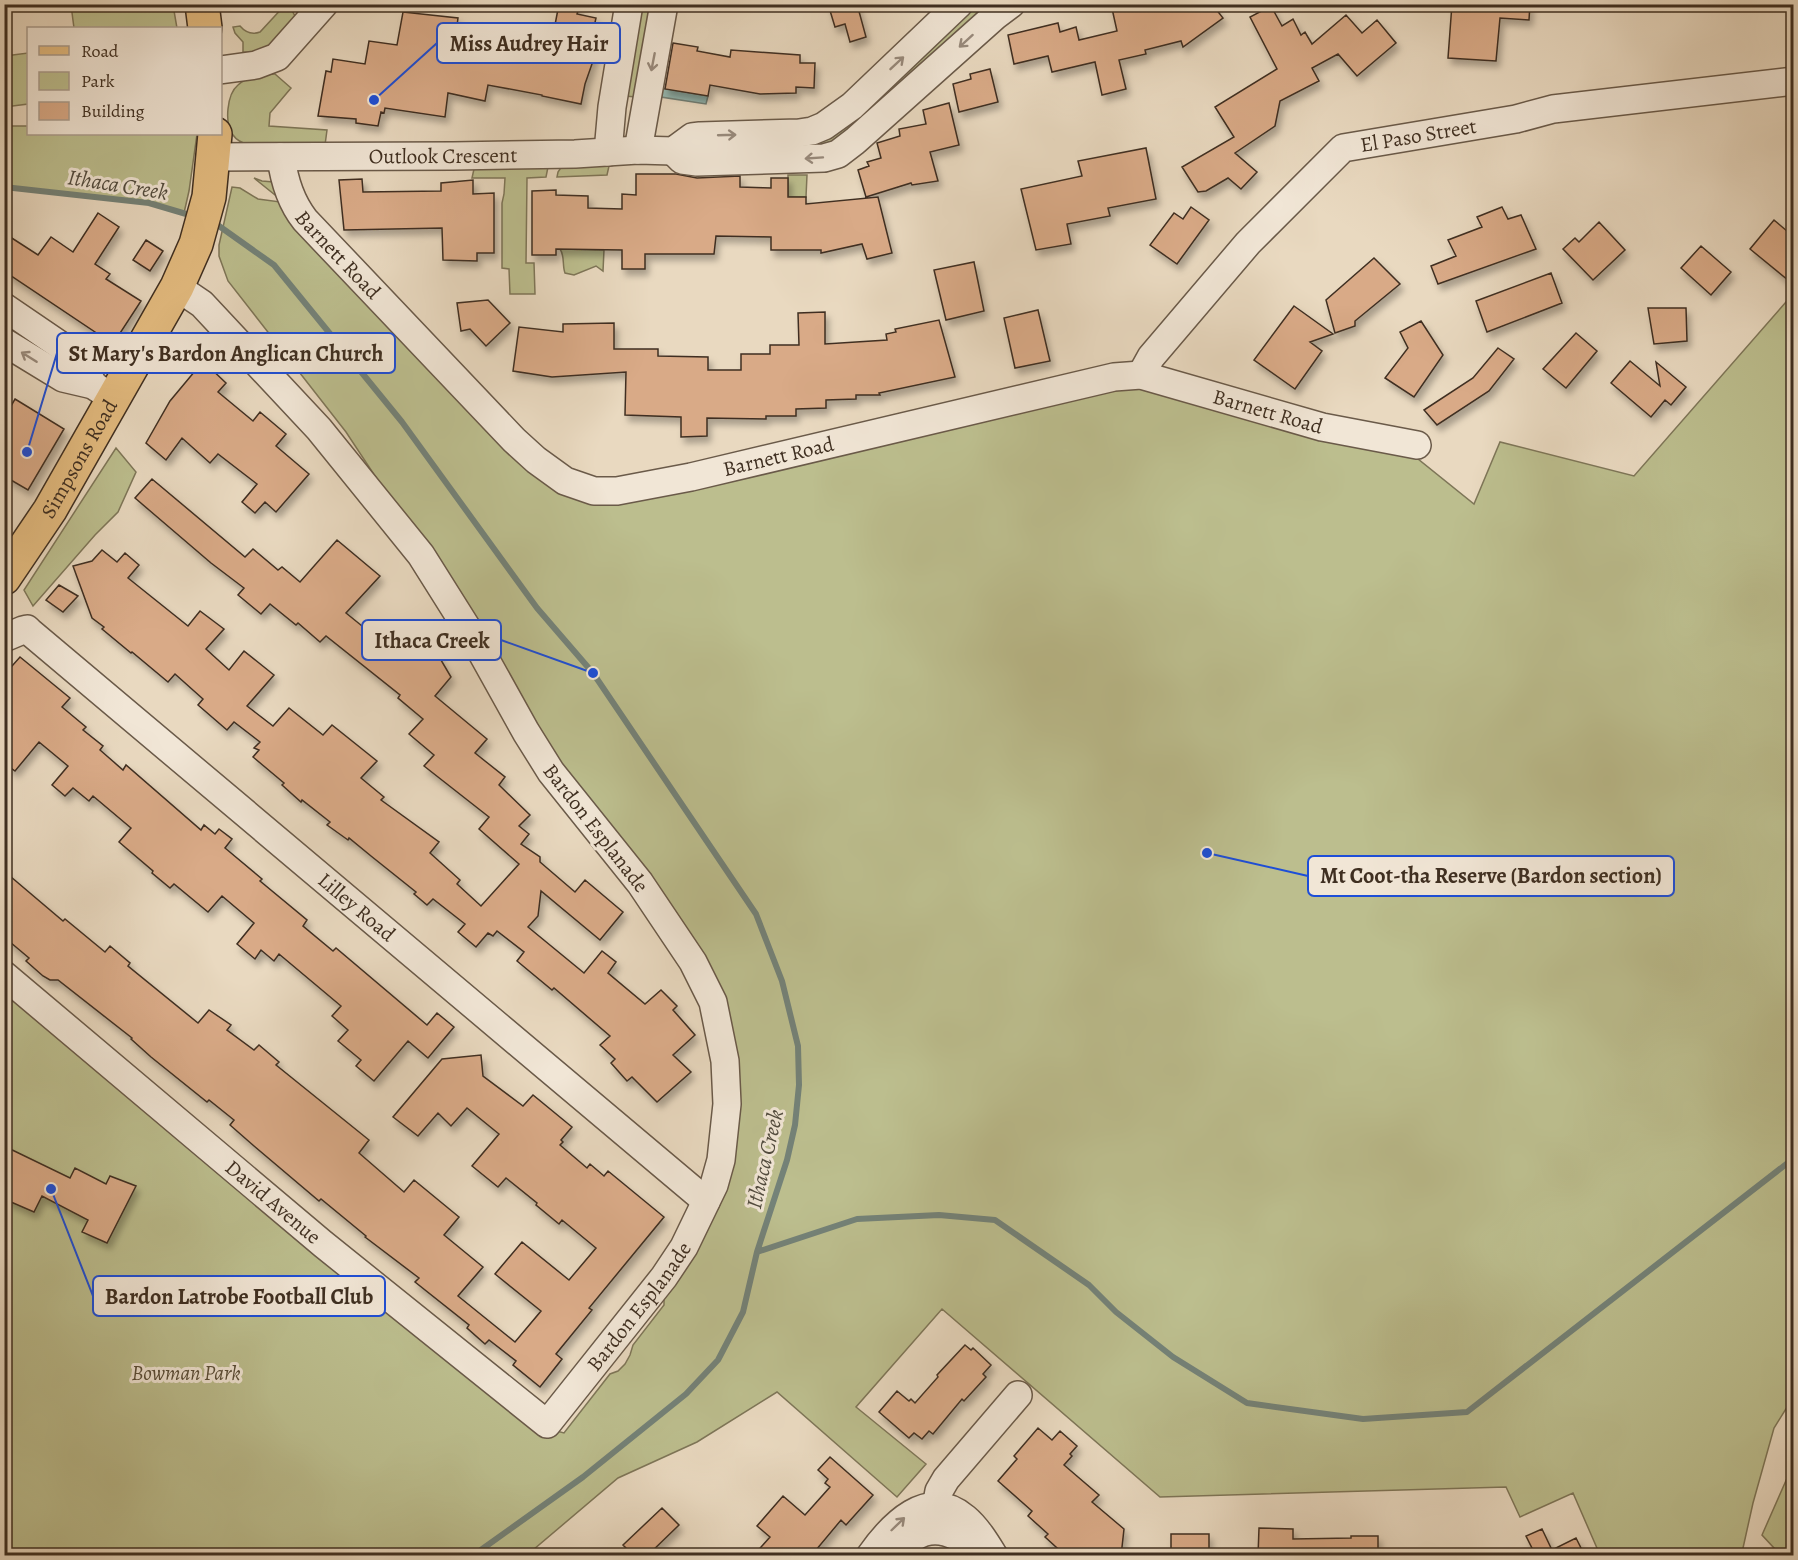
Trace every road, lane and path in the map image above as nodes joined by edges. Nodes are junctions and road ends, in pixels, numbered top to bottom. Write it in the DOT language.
graph roads {
  1 [pos="202,4"];
  2 [pos="324,4"];
  3 [pos="629,4"];
  4 [pos="664,4"];
  5 [pos="959,4"];
  6 [pos="1011,4"];
  7 [pos="205,27"];
  8 [pos="222,70"];
  9 [pos="1794,81"];
  10 [pos="214,145"];
  11 [pos="638,150"];
  12 [pos="672,151"];
  13 [pos="608,152"];
  14 [pos="281,157"];
  15 [pos="177,287"];
  16 [pos="4,308"];
  17 [pos="4,342"];
  18 [pos="1141,375"];
  19 [pos="103,392"];
  20 [pos="1417,445"];
  21 [pos="4,578"];
  22 [pos="4,638"];
  23 [pos="4,975"];
  24 [pos="706,1201"];
  25 [pos="1018,1395"];
  26 [pos="547,1424"];
  27 [pos="944,1516"];
  28 [pos="870,1556"];
  29 [pos="893,1556"];
  30 [pos="993,1556"];
  1 -- 7 [label="main road"];
  2 -- 8 [label="street"];
  3 -- 13 [label="street"];
  4 -- 11 [label="street, one-way"];
  12 -- 5 [label="street, one-way"];
  6 -- 12 [label="street, Outlook Crescent, one-way"];
  9 -- 18 [label="street, El Paso Street"];
  10 -- 14 [label="street, Outlook Crescent"];
  10 -- 15 [label="main road, Simpsons Road"];
  11 -- 12 [label="street, Outlook Crescent"];
  11 -- 13 [label="street, Outlook Crescent"];
  13 -- 14 [label="street, Outlook Crescent"];
  14 -- 18 [label="street, Barnett Road"];
  15 -- 19 [label="main road, Simpsons Road"];
  15 -- 24 [label="street, Bardon Esplanade"];
  16 -- 19 [label="street"];
  19 -- 17 [label="street, one-way"];
  18 -- 20 [label="street, Barnett Road"];
  19 -- 21 [label="main road, Simpsons Road"];
  22 -- 24 [label="street, Lilley Road"];
  23 -- 26 [label="street, David Avenue"];
  24 -- 26 [label="street, Bardon Esplanade"];
  25 -- 27 [label="street"];
  28 -- 27 [label="street, one-way"];
  27 -- 29 [label="street"];
  27 -- 30 [label="street"];
}
